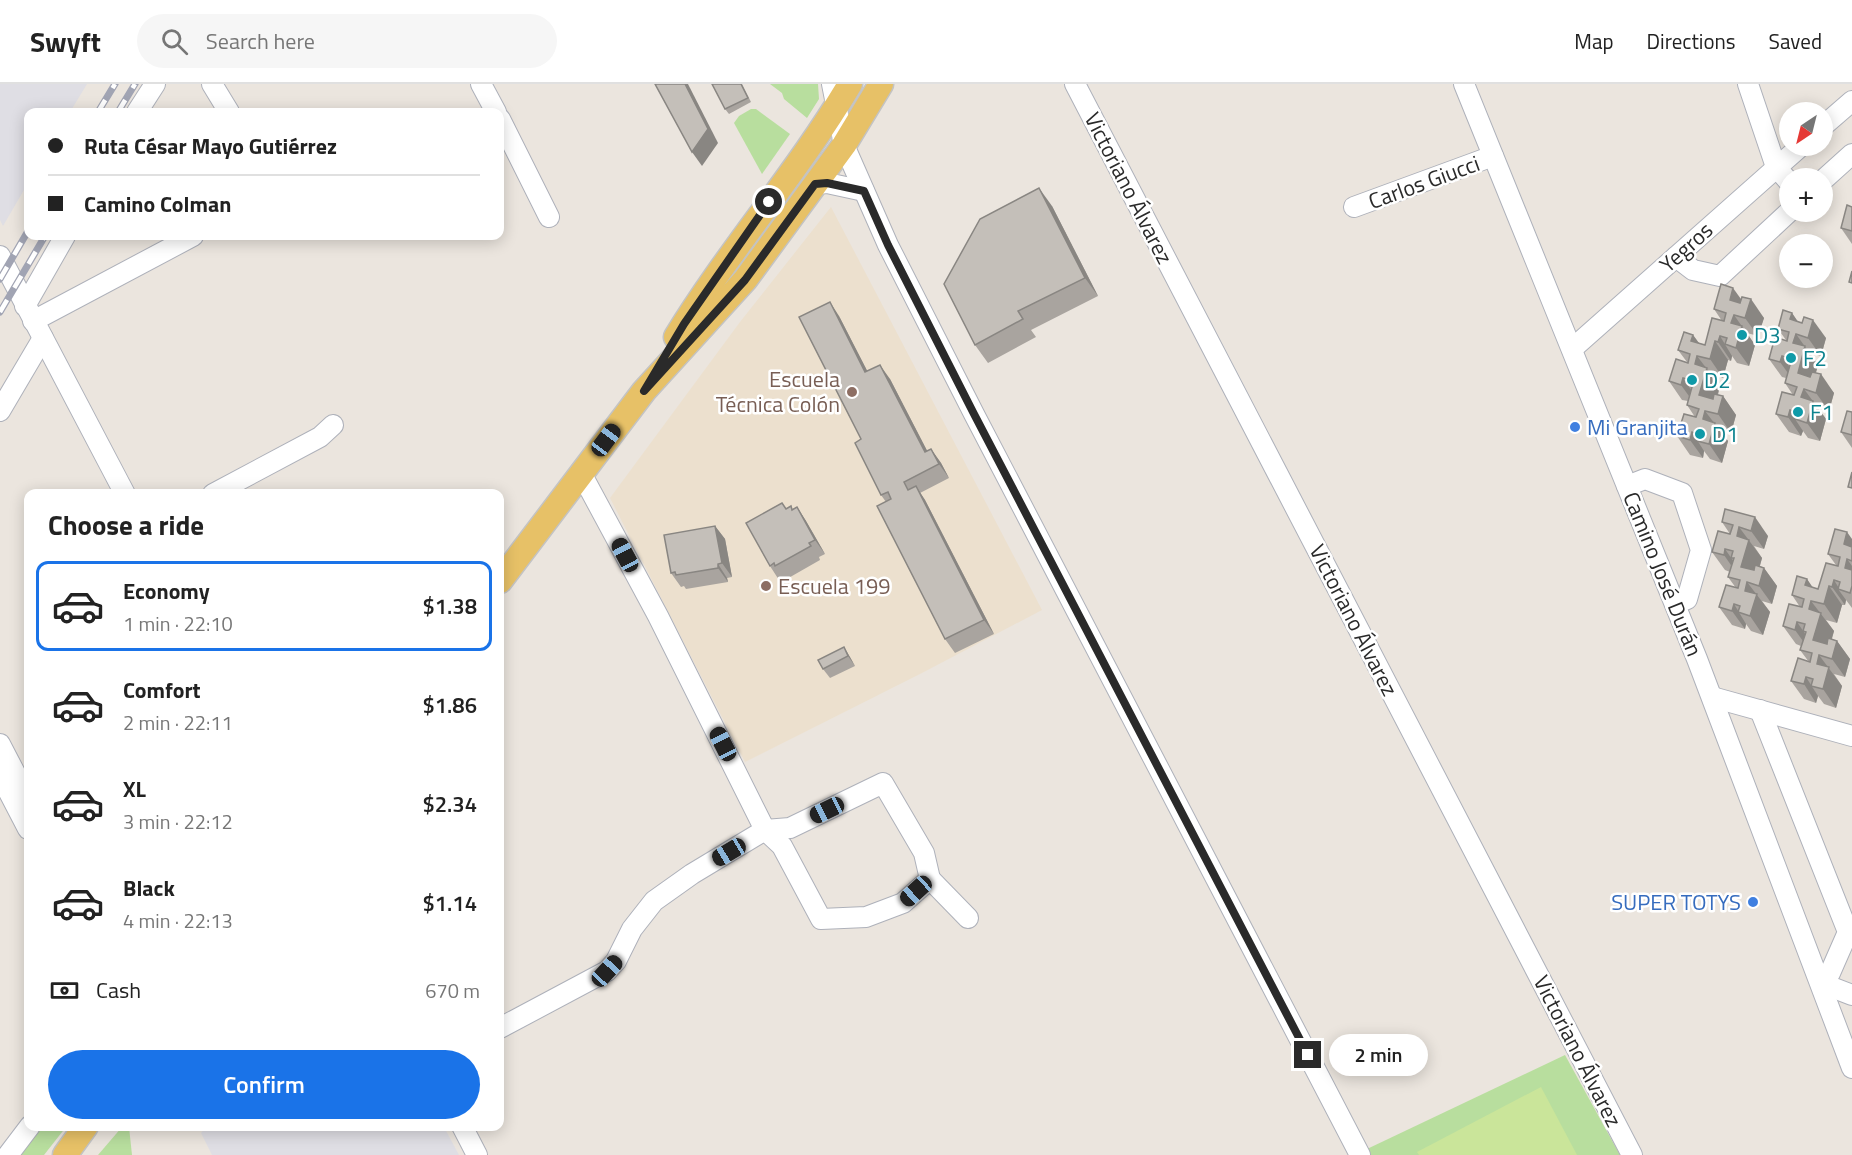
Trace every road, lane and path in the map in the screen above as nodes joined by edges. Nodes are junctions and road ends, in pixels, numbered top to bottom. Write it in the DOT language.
graph roads {
  1 [pos="155,84"];
  2 [pos="212,84"];
  3 [pos="481,84"];
  4 [pos="1075,84"];
  5 [pos="1464,84"];
  6 [pos="1748,84"];
  7 [pos="855,87"];
  8 [pos="1852,101"];
  9 [pos="140,108"];
  10 [pos="227,108"];
  11 [pos="494,108"];
  12 [pos="1833,117"];
  13 [pos="504,127"];
  14 [pos="831,138"];
  15 [pos="1852,154"];
  16 [pos="1493,156"];
  17 [pos="1790,156"];
  18 [pos="1776,168"];
  19 [pos="1779,171"];
  20 [pos="1833,171"];
  21 [pos="815,184"];
  22 [pos="864,191"];
  23 [pos="1354,207"];
  24 [pos="549,217"];
  25 [pos="1779,221"];
  26 [pos="63,240"];
  27 [pos="184,240"];
  28 [pos="766,250"];
  29 [pos="0,256"];
  30 [pos="1676,257"];
  31 [pos="29,313"];
  32 [pos="43,338"];
  33 [pos="1572,349"];
  34 [pos="644,391"];
  35 [pos="0,411"];
  36 [pos="333,425"];
  37 [pos="581,473"];
  38 [pos="1627,486"];
  39 [pos="122,489"];
  40 [pos="222,489"];
  41 [pos="504,576"];
  42 [pos="1675,604"];
  43 [pos="1712,697"];
  44 [pos="1760,710"];
  45 [pos="1852,736"];
  46 [pos="0,744"];
  47 [pos="0,775"];
  48 [pos="24,790"];
  49 [pos="24,821"];
  50 [pos="765,830"];
  51 [pos="930,879"];
  52 [pos="968,918"];
  53 [pos="1821,983"];
  54 [pos="1852,995"];
  55 [pos="504,1026"];
  56 [pos="1852,1068"];
  57 [pos="26,1131"];
  58 [pos="82,1131"];
  59 [pos="465,1131"];
  60 [pos="8,1155"];
  61 [pos="65,1155"];
  62 [pos="477,1155"];
  63 [pos="1360,1155"];
  64 [pos="1632,1155"];
  1 -- 9 [label="street"];
  2 -- 10 [label="street"];
  3 -- 11 [label="street"];
  4 -- 64 [label="street, Victoriano Álvarez"];
  5 -- 16 [label="street, Camino José Durán"];
  6 -- 18 [label="street"];
  7 -- 14 [label="main road"];
  7 -- 14 [label="main road"];
  8 -- 12 [label="street"];
  13 -- 24 [label="street"];
  14 -- 21 [label="main road"];
  14 -- 22 [label="street"];
  14 -- 28 [label="main road"];
  14 -- 34 [label="main road"];
  15 -- 20 [label="street"];
  16 -- 23 [label="street, Carlos Giucci"];
  16 -- 33 [label="street, Camino José Durán"];
  17 -- 18 [label="street, Yegros"];
  18 -- 19 [label="street"];
  18 -- 30 [label="street, Yegros"];
  21 -- 22 [label="street"];
  21 -- 28 [label="main road"];
  22 -- 63 [label="street"];
  25 -- 30 [label="street"];
  26 -- 31 [label="street"];
  27 -- 31 [label="street"];
  28 -- 34 [label="main road"];
  29 -- 31 [label="street"];
  30 -- 33 [label="street, Yegros"];
  31 -- 32 [label="street"];
  32 -- 35 [label="street"];
  32 -- 39 [label="street"];
  33 -- 38 [label="street, Camino José Durán"];
  34 -- 37 [label="main road"];
  36 -- 40 [label="street"];
  37 -- 41 [label="main road"];
  37 -- 50 [label="street"];
  38 -- 42 [label="street, Camino José Durán"];
  38 -- 42 [label="street"];
  42 -- 43 [label="street, Camino José Durán"];
  43 -- 44 [label="street"];
  43 -- 53 [label="street, Camino José Durán"];
  44 -- 45 [label="street"];
  44 -- 53 [label="street"];
  46 -- 48 [label="street"];
  47 -- 49 [label="street"];
  50 -- 51 [label="street"];
  50 -- 51 [label="street"];
  50 -- 55 [label="street"];
  51 -- 52 [label="street"];
  53 -- 54 [label="street"];
  53 -- 56 [label="street, Camino José Durán"];
  57 -- 60 [label="street"];
  58 -- 61 [label="main road"];
  59 -- 62 [label="street"];
}
